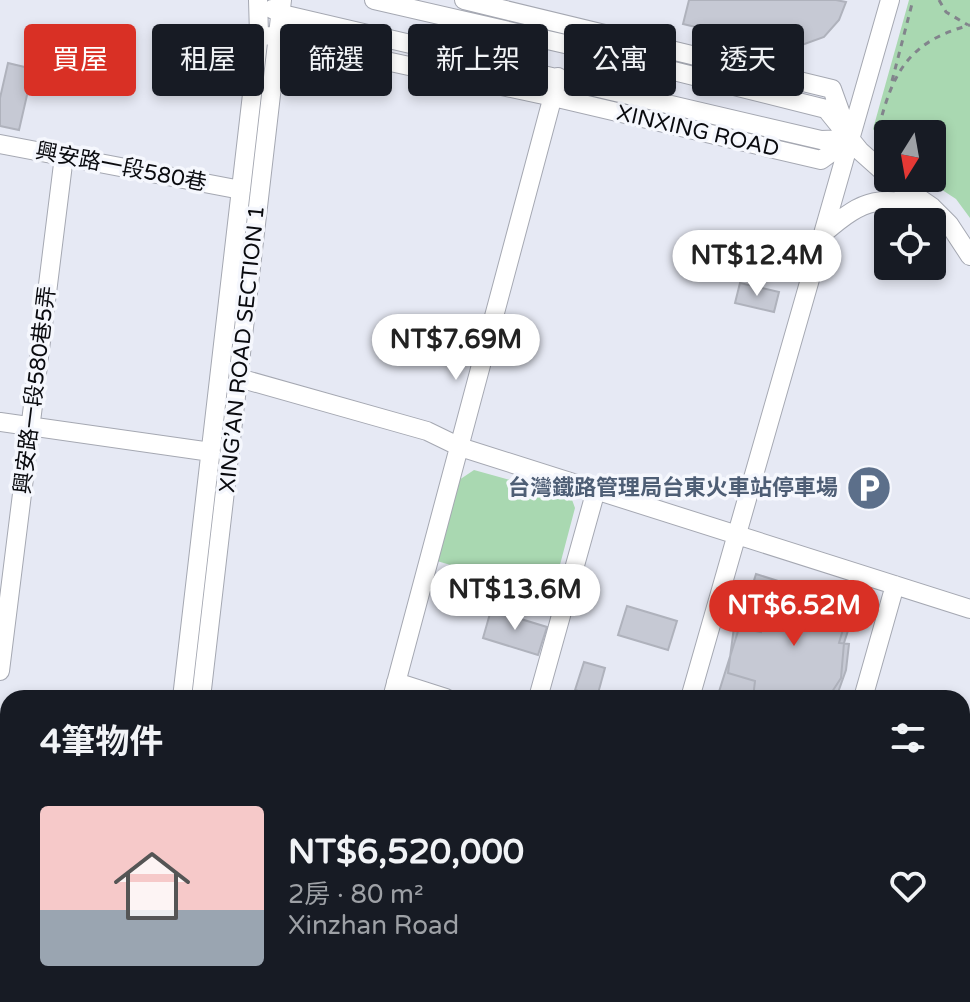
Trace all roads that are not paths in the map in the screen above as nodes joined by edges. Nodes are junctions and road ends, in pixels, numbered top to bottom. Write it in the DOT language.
graph roads {
  1 [pos="257,0"];
  2 [pos="374,0"];
  3 [pos="464,0"];
  4 [pos="890,0"];
  5 [pos="282,7"];
  6 [pos="258,24"];
  7 [pos="564,34"];
  8 [pos="564,34"];
  9 [pos="264,35"];
  10 [pos="279,38"];
  11 [pos="676,66"];
  12 [pos="558,77"];
  13 [pos="252,96"];
  14 [pos="553,97"];
  15 [pos="850,139"];
  16 [pos="0,144"];
  17 [pos="64,156"];
  18 [pos="874,165"];
  19 [pos="241,190"];
  20 [pos="910,192"];
  21 [pos="932,207"];
  22 [pos="824,233"];
  23 [pos="970,256"];
  24 [pos="239,378"];
  25 [pos="0,422"];
  26 [pos="31,427"];
  27 [pos="460,447"];
  28 [pos="211,452"];
  29 [pos="596,490"];
  30 [pos="737,535"];
  31 [pos="895,585"];
  32 [pos="970,609"];
  33 [pos="0,671"];
  34 [pos="183,690"];
  35 [pos="202,690"];
  36 [pos="394,690"];
  37 [pos="540,690"];
  38 [pos="692,690"];
  39 [pos="865,690"];
  1 -- 5 [label="street, XINXING ROAD"];
  1 -- 6 [label="street, XING’AN ROAD SECTION 1"];
  2 -- 7 [label="street"];
  3 -- 8 [label="street"];
  4 -- 15 [label="street"];
  5 -- 10 [label="street, XING’AN ROAD SECTION 1"];
  5 -- 12 [label="street, XINXING ROAD"];
  9 -- 10 [label="street, XINXING ROAD"];
  10 -- 14 [label="street, XINXING ROAD"];
  10 -- 24 [label="street, XING’AN ROAD SECTION 1"];
  11 -- 15 [label="street"];
  12 -- 14 [label="street"];
  12 -- 15 [label="street, XINXING ROAD"];
  13 -- 19 [label="street, XING’AN ROAD SECTION 1"];
  14 -- 15 [label="street, XINXING ROAD"];
  14 -- 27 [label="street"];
  15 -- 18 [label="street"];
  15 -- 22 [label="street"];
  16 -- 17 [label="street, 興安路一段580巷"];
  17 -- 19 [label="street, 興安路一段580巷"];
  17 -- 26 [label="street, 興安路一段580巷5弄"];
  19 -- 28 [label="street, XING’AN ROAD SECTION 1"];
  20 -- 21 [label="street"];
  21 -- 22 [label="street"];
  21 -- 23 [label="street"];
  22 -- 30 [label="street"];
  24 -- 27 [label="street"];
  24 -- 35 [label="street, XING’AN ROAD SECTION 1"];
  25 -- 26 [label="street"];
  26 -- 28 [label="street"];
  26 -- 33 [label="street, 興安路一段580巷5弄"];
  27 -- 29 [label="street"];
  27 -- 36 [label="street"];
  28 -- 34 [label="street, XING’AN ROAD SECTION 1"];
  29 -- 30 [label="street"];
  29 -- 37 [label="street"];
  30 -- 31 [label="street"];
  30 -- 38 [label="street"];
  31 -- 32 [label="street"];
  31 -- 39 [label="street"];
}
